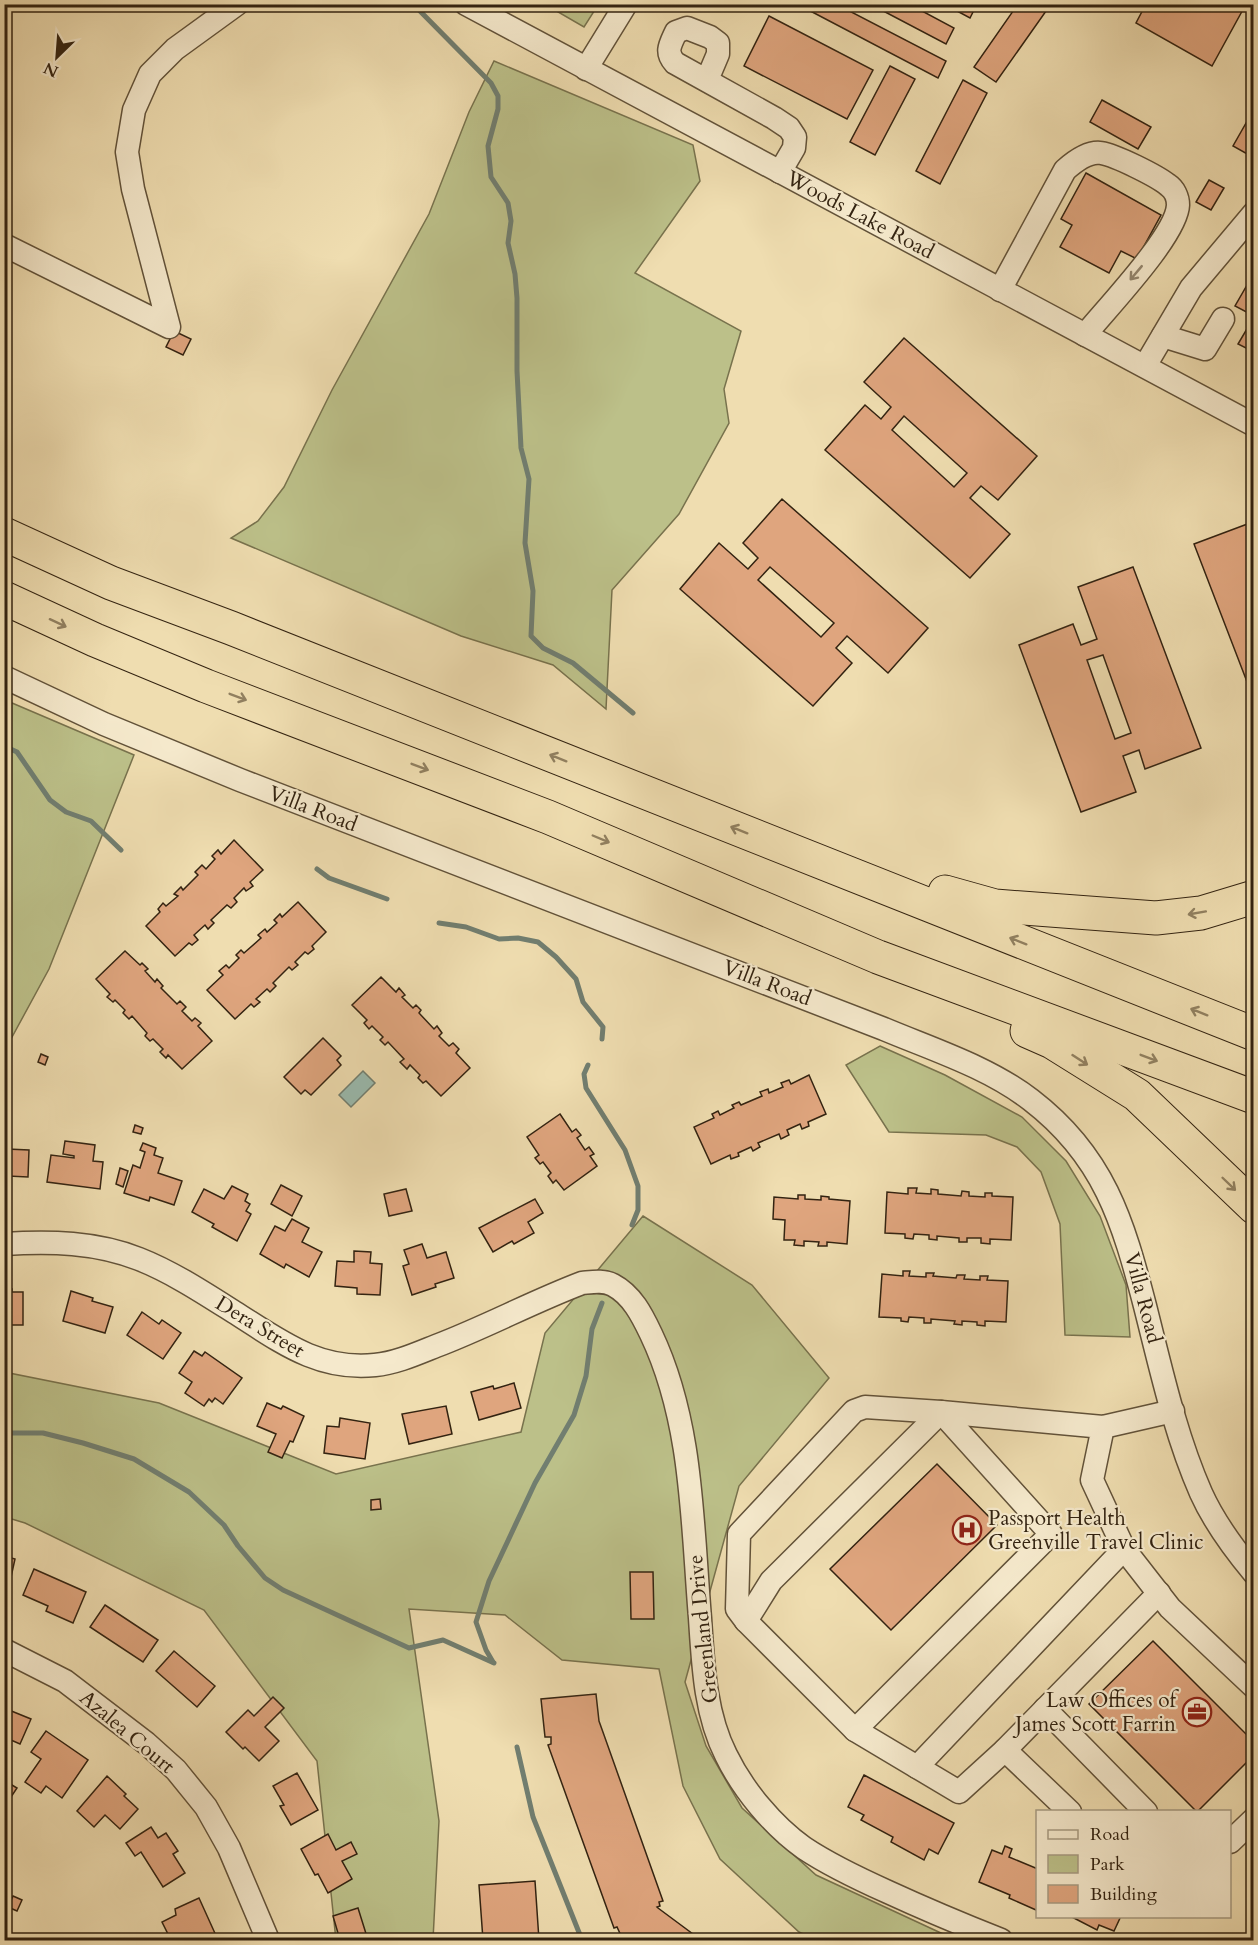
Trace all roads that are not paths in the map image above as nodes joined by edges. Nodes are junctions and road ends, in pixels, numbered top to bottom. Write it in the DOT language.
graph roads {
  1 [pos="237,4"];
  2 [pos="466,4"];
  3 [pos="626,4"];
  4 [pos="586,69"];
  5 [pos="707,81"];
  6 [pos="780,172"];
  7 [pos="1254,213"];
  8 [pos="4,244"];
  9 [pos="1000,290"];
  10 [pos="1223,318"];
  11 [pos="1085,335"];
  12 [pos="1163,336"];
  13 [pos="1145,366"];
  14 [pos="1254,424"];
  15 [pos="4,534"];
  16 [pos="4,598"];
  17 [pos="4,677"];
  18 [pos="772,843"];
  19 [pos="1254,897"];
  20 [pos="878,957"];
  21 [pos="1254,1034"];
  22 [pos="1254,1097"];
  23 [pos="1254,1207"];
  24 [pos="4,1244"];
  25 [pos="582,1283"];
  26 [pos="1173,1411"];
  27 [pos="942,1412"];
  28 [pos="1103,1427"];
  29 [pos="1124,1550"];
  30 [pos="1254,1573"];
  31 [pos="1159,1593"];
  32 [pos="746,1621"];
  33 [pos="4,1650"];
  34 [pos="1254,1687"];
  35 [pos="1045,1710"];
  36 [pos="855,1730"];
  37 [pos="1005,1750"];
  38 [pos="917,1767"];
  39 [pos="1068,1810"];
  40 [pos="1144,1810"];
  41 [pos="1254,1819"];
  42 [pos="1231,1841"];
  43 [pos="268,1941"];
  44 [pos="1001,1941"];
  1 -- 8 [label="street"];
  2 -- 4 [label="street, Woods Lake Road"];
  3 -- 4 [label="street"];
  4 -- 6 [label="street, Woods Lake Road"];
  5 -- 6 [label="street"];
  6 -- 9 [label="street, Woods Lake Road"];
  7 -- 12 [label="street"];
  9 -- 11 [label="street, Woods Lake Road"];
  9 -- 11 [label="street, one-way"];
  10 -- 12 [label="street"];
  11 -- 13 [label="street, Woods Lake Road"];
  12 -- 13 [label="street"];
  13 -- 14 [label="street, Woods Lake Road"];
  18 -- 15 [label="highway, one-way"];
  16 -- 20 [label="highway, one-way"];
  17 -- 26 [label="street, Villa Road"];
  19 -- 18 [label="highway, one-way"];
  21 -- 18 [label="highway, one-way"];
  20 -- 22 [label="highway, one-way"];
  20 -- 23 [label="highway, one-way"];
  24 -- 25 [label="street, Dera Street"];
  25 -- 44 [label="street, Greenland Drive"];
  26 -- 28 [label="street"];
  26 -- 30 [label="street, Villa Road"];
  27 -- 28 [label="street"];
  27 -- 32 [label="street"];
  27 -- 32 [label="street"];
  27 -- 36 [label="street"];
  28 -- 29 [label="street"];
  29 -- 31 [label="street"];
  29 -- 38 [label="street"];
  31 -- 34 [label="street"];
  31 -- 35 [label="street"];
  32 -- 36 [label="street"];
  33 -- 43 [label="street, Azalea Court"];
  35 -- 37 [label="street"];
  35 -- 40 [label="street"];
  36 -- 38 [label="street"];
  37 -- 38 [label="street"];
  37 -- 39 [label="street"];
  41 -- 42 [label="street"];
}
